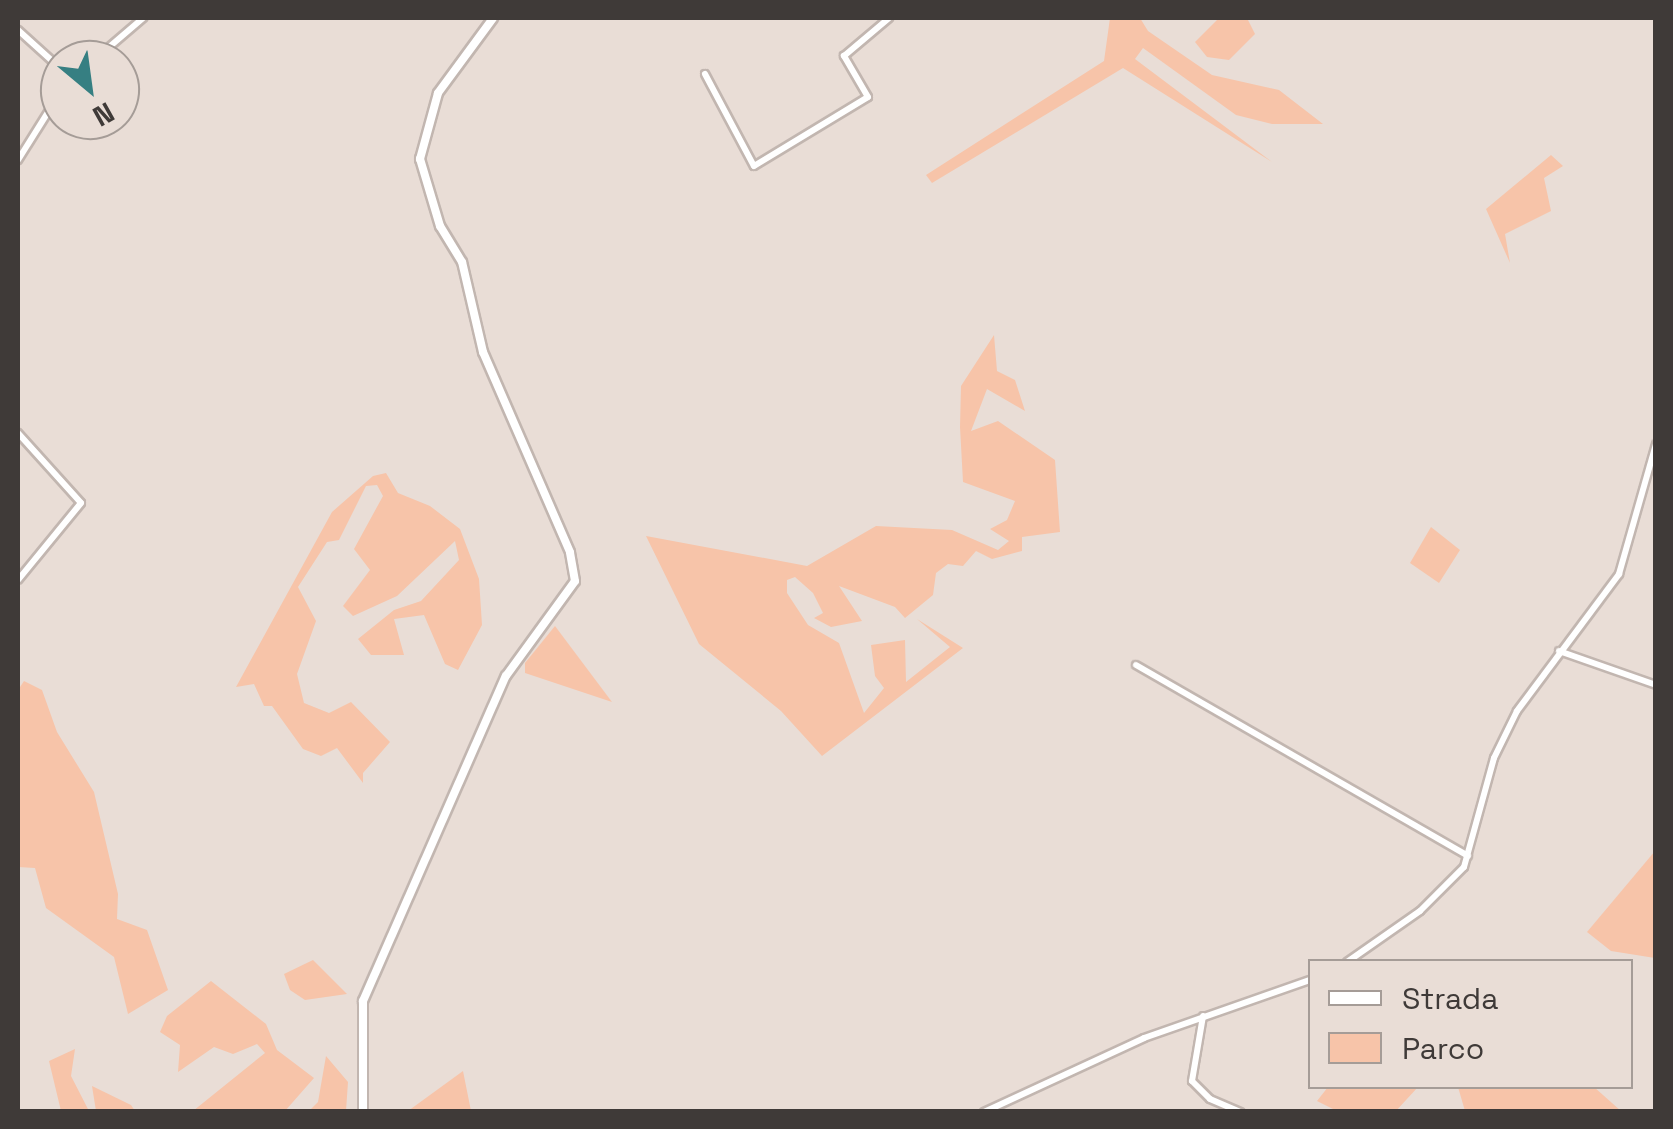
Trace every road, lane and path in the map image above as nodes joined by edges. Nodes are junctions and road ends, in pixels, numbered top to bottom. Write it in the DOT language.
graph roads {
  1 [pos="143,18"];
  2 [pos="493,18"];
  3 [pos="889,18"];
  4 [pos="18,30"];
  5 [pos="117,40"];
  6 [pos="40,50"];
  7 [pos="705,74"];
  8 [pos="40,125"];
  9 [pos="18,160"];
  10 [pos="18,433"];
  11 [pos="1656,444"];
  12 [pos="18,580"];
  13 [pos="1559,652"];
  14 [pos="1136,665"];
  15 [pos="1656,685"];
  16 [pos="1468,856"];
  17 [pos="1351,959"];
  18 [pos="1308,981"];
  19 [pos="1203,1014"];
  20 [pos="363,1112"];
  21 [pos="984,1112"];
  22 [pos="1240,1112"];
  1 -- 5 [label="street"];
  2 -- 20 [label="street"];
  3 -- 7 [label="street"];
  4 -- 6 [label="street"];
  8 -- 9 [label="street"];
  10 -- 12 [label="street"];
  11 -- 13 [label="street"];
  13 -- 15 [label="street"];
  13 -- 16 [label="street"];
  14 -- 16 [label="street"];
  16 -- 17 [label="street"];
  18 -- 19 [label="street"];
  19 -- 21 [label="street"];
  19 -- 22 [label="street"];
}
